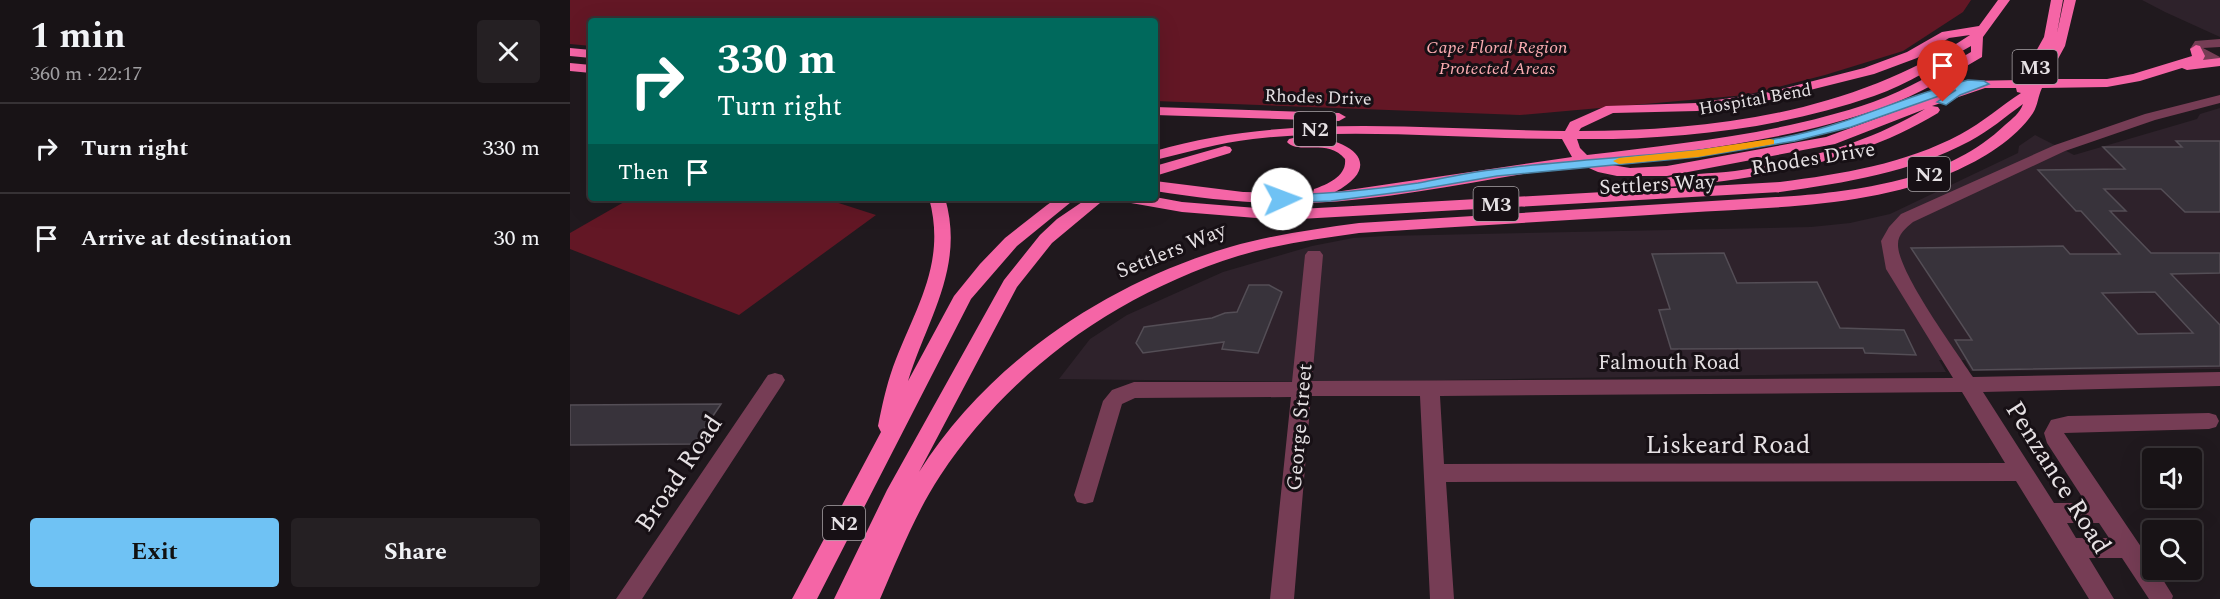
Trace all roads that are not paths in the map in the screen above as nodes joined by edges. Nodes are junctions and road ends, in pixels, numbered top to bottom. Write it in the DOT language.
graph roads {
  1 [pos="2004,0"];
  2 [pos="2057,0"];
  3 [pos="2070,0"];
  4 [pos="1980,33"];
  5 [pos="2220,44"];
  6 [pos="2196,49"];
  7 [pos="570,52"];
  8 [pos="588,54"];
  9 [pos="2220,62"];
  10 [pos="2147,75"];
  11 [pos="1985,84"];
  12 [pos="2033,92"];
  13 [pos="1956,93"];
  14 [pos="2220,99"];
  15 [pos="1158,111"];
  16 [pos="1990,122"];
  17 [pos="1478,133"];
  18 [pos="1158,155"];
  19 [pos="1158,170"];
  20 [pos="1497,172"];
  21 [pos="1158,186"];
  22 [pos="1255,196"];
  23 [pos="938,201"];
  24 [pos="1064,201"];
  25 [pos="1094,201"];
  26 [pos="1146,201"];
  27 [pos="1234,212"];
  28 [pos="1314,255"];
  29 [pos="2220,379"];
  30 [pos="775,380"];
  31 [pos="1968,385"];
  32 [pos="1429,387"];
  33 [pos="1303,390"];
  34 [pos="2209,421"];
  35 [pos="884,448"];
  36 [pos="2022,472"];
  37 [pos="1434,473"];
  38 [pos="1085,495"];
  39 [pos="2048,513"];
  40 [pos="2105,513"];
  41 [pos="2070,548"];
  42 [pos="2129,548"];
  43 [pos="2161,596"];
  44 [pos="628,599"];
  45 [pos="804,599"];
  46 [pos="846,599"];
  47 [pos="868,599"];
  48 [pos="1282,599"];
  49 [pos="1442,599"];
  50 [pos="2102,599"];
  1 -- 4 [label="highway, Hospital Bend / N2"];
  2 -- 16 [label="highway, M3"];
  3 -- 12 [label="highway, N2"];
  4 -- 13 [label="highway"];
  4 -- 17 [label="highway, Hospital Bend / N2"];
  4 -- 20 [label="highway"];
  5 -- 6 [label="street"];
  6 -- 9 [label="street"];
  6 -- 10 [label="highway"];
  7 -- 8 [label="highway"];
  9 -- 10 [label="highway"];
  10 -- 11 [label="highway"];
  11 -- 13 [label="highway"];
  11 -- 20 [label="highway"];
  12 -- 16 [label="highway"];
  12 -- 47 [label="highway, Settlers Way / N2"];
  13 -- 27 [label="highway"];
  14 -- 31 [label="street, Penzance Road"];
  15 -- 17 [label="highway, Rhodes Drive"];
  16 -- 27 [label="highway, Rhodes Drive / M3"];
  17 -- 18 [label="highway, N2"];
  19 -- 22 [label="highway"];
  20 -- 22 [label="highway"];
  21 -- 22 [label="highway"];
  23 -- 35 [label="highway"];
  24 -- 35 [label="highway, N2"];
  25 -- 46 [label="highway"];
  26 -- 27 [label="highway, Rhodes Drive / M3"];
  28 -- 33 [label="street, George Street"];
  29 -- 31 [label="street, Falmouth Road"];
  30 -- 44 [label="street, Broad Road"];
  31 -- 32 [label="street, Falmouth Road"];
  31 -- 36 [label="street, Penzance Road"];
  32 -- 33 [label="street, Falmouth Road"];
  32 -- 37 [label="street"];
  33 -- 38 [label="street, Falmouth Road"];
  33 -- 48 [label="street, George Street"];
  34 -- 40 [label="street"];
  35 -- 45 [label="highway, N2"];
  36 -- 37 [label="street, Liskeard Road"];
  36 -- 39 [label="street, Penzance Road"];
  37 -- 49 [label="street"];
  39 -- 40 [label="street"];
  39 -- 41 [label="street, Penzance Road"];
  40 -- 42 [label="street"];
  41 -- 42 [label="street"];
  41 -- 50 [label="street, Penzance Road"];
  42 -- 43 [label="street"];
}
